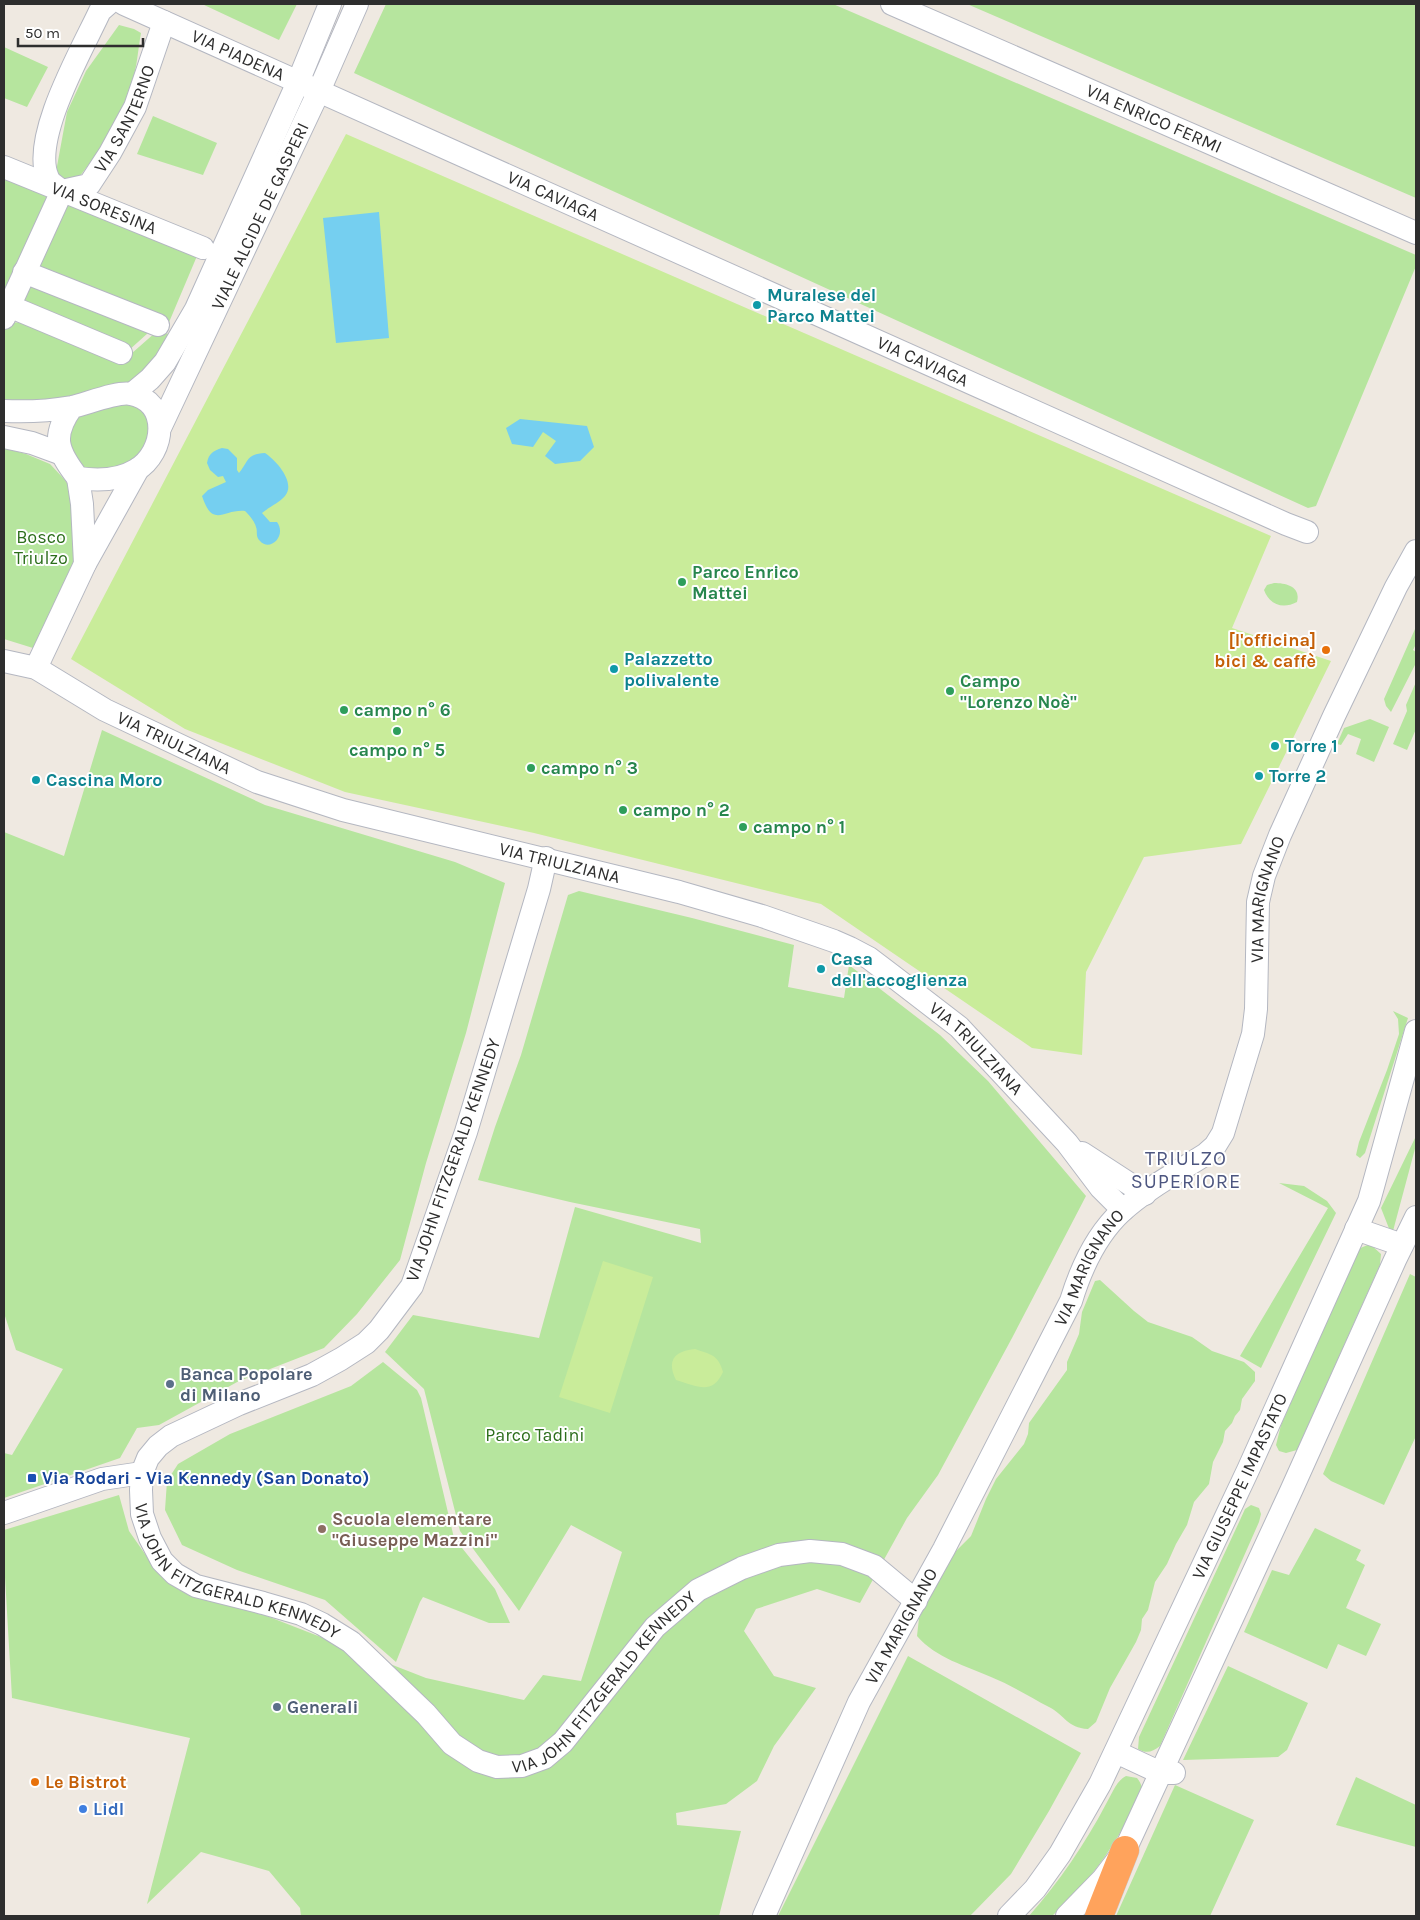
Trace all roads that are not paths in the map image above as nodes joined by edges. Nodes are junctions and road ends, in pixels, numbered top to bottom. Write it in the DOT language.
graph roads {
  1 [pos="108,4"];
  2 [pos="330,4"];
  3 [pos="357,4"];
  4 [pos="892,4"];
  5 [pos="134,6"];
  6 [pos="164,22"];
  7 [pos="298,82"];
  8 [pos="320,91"];
  9 [pos="4,167"];
  10 [pos="62,191"];
  11 [pos="1416,234"];
  12 [pos="203,248"];
  13 [pos="24,272"];
  14 [pos="5,309"];
  15 [pos="158,325"];
  16 [pos="121,353"];
  17 [pos="132,394"];
  18 [pos="72,407"];
  19 [pos="4,411"];
  20 [pos="160,426"];
  21 [pos="4,437"];
  22 [pos="62,454"];
  23 [pos="138,469"];
  24 [pos="78,478"];
  25 [pos="1307,532"];
  26 [pos="1416,551"];
  27 [pos="85,564"];
  28 [pos="4,661"];
  29 [pos="36,668"];
  30 [pos="546,858"];
  31 [pos="1416,1031"];
  32 [pos="1067,1143"];
  33 [pos="1145,1194"];
  34 [pos="1123,1210"];
  35 [pos="1416,1217"];
  36 [pos="1356,1228"];
  37 [pos="1402,1245"];
  38 [pos="142,1474"];
  39 [pos="4,1513"];
  40 [pos="916,1601"];
  41 [pos="1116,1752"];
  42 [pos="1167,1773"];
  43 [pos="1125,1850"];
  44 [pos="764,1916"];
  45 [pos="1010,1916"];
  46 [pos="1067,1916"];
  47 [pos="1099,1916"];
  1 -- 10 [label="street"];
  2 -- 7 [label="street, VIALE ALCIDE DE GASPERI"];
  3 -- 8 [label="street, VIALE ALCIDE DE GASPERI"];
  4 -- 11 [label="street, VIA ENRICO FERMI"];
  5 -- 6 [label="street, VIA PIADENA"];
  6 -- 7 [label="street, VIA PIADENA"];
  6 -- 10 [label="street, VIA SANTERNO"];
  7 -- 8 [label="street, VIA PIADENA"];
  7 -- 17 [label="street, VIALE ALCIDE DE GASPERI"];
  8 -- 20 [label="street, VIALE ALCIDE DE GASPERI"];
  8 -- 25 [label="street, VIA CAVIAGA"];
  9 -- 10 [label="street, VIA SORESINA"];
  10 -- 12 [label="street, VIA SORESINA"];
  10 -- 13 [label="street"];
  13 -- 14 [label="street"];
  13 -- 15 [label="street"];
  14 -- 16 [label="street"];
  17 -- 18 [label="street"];
  17 -- 20 [label="street"];
  18 -- 19 [label="street"];
  18 -- 22 [label="street"];
  20 -- 23 [label="street"];
  21 -- 22 [label="street"];
  22 -- 24 [label="street"];
  23 -- 24 [label="street"];
  23 -- 27 [label="street"];
  24 -- 27 [label="street"];
  26 -- 33 [label="street, VIA MARIGNANO"];
  27 -- 29 [label="street"];
  28 -- 29 [label="street, VIA TRIULZIANA"];
  29 -- 30 [label="street, VIA TRIULZIANA"];
  30 -- 32 [label="street, VIA TRIULZIANA"];
  30 -- 38 [label="street, VIA JOHN FITZGERALD KENNEDY"];
  31 -- 36 [label="street, VIA GIUSEPPE IMPASTATO"];
  32 -- 33 [label="street, VIA TRIULZIANA"];
  32 -- 34 [label="street, VIA TRIULZIANA"];
  33 -- 34 [label="street, VIA MARIGNANO"];
  34 -- 40 [label="street, VIA MARIGNANO"];
  35 -- 37 [label="street"];
  36 -- 37 [label="street"];
  36 -- 41 [label="street, VIA GIUSEPPE IMPASTATO"];
  37 -- 42 [label="street"];
  38 -- 39 [label="street"];
  38 -- 40 [label="street, VIA JOHN FITZGERALD KENNEDY"];
  40 -- 44 [label="street, VIA MARIGNANO"];
  41 -- 42 [label="street"];
  41 -- 45 [label="street, VIA GIUSEPPE IMPASTATO"];
  42 -- 43 [label="street"];
  43 -- 46 [label="street"];
  43 -- 47 [label="highway"];
}
